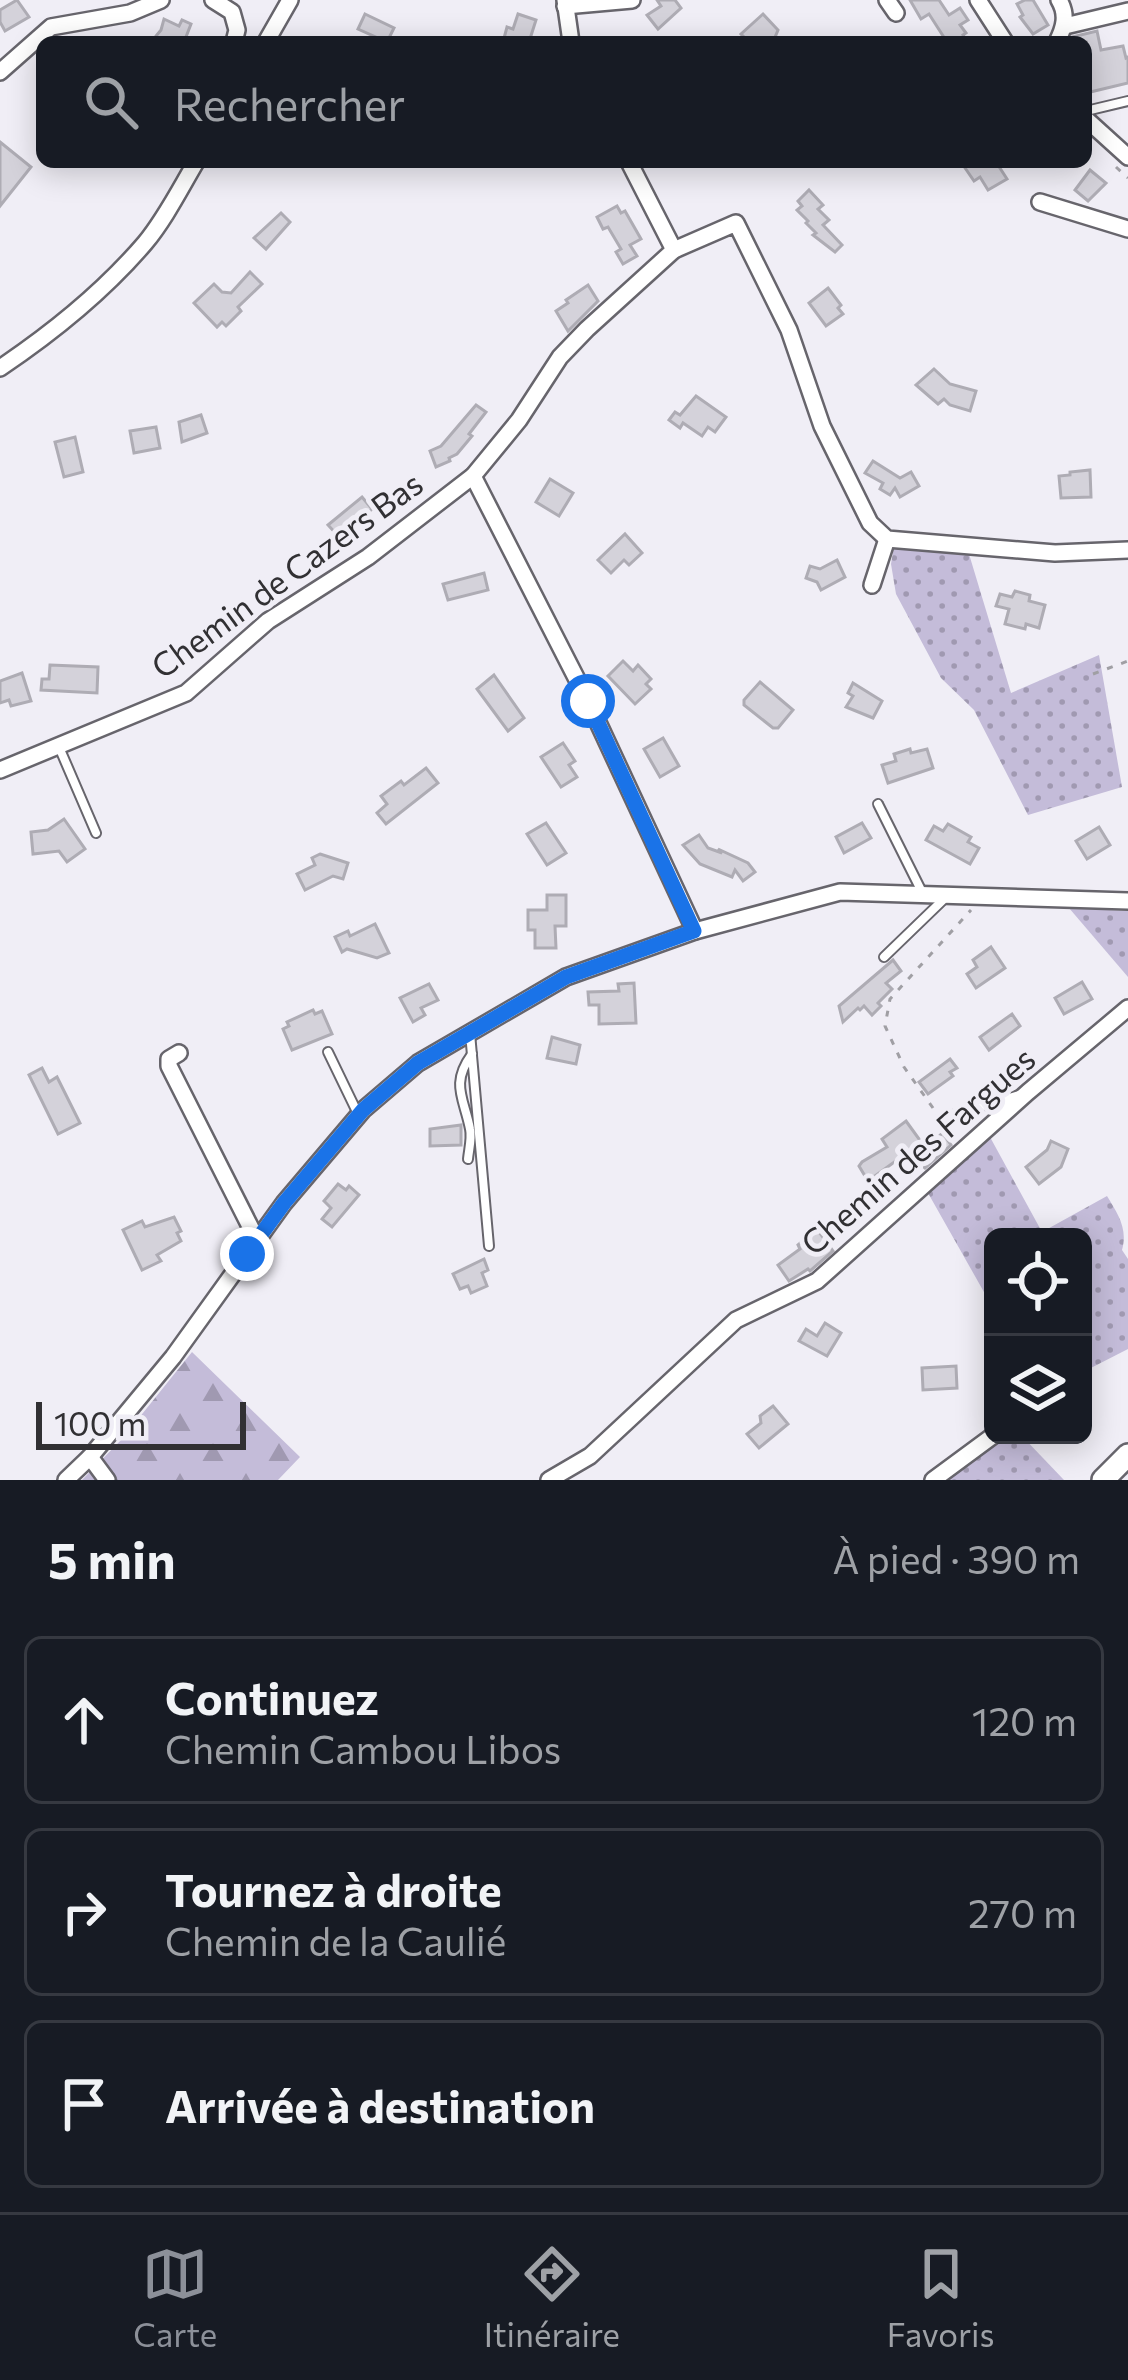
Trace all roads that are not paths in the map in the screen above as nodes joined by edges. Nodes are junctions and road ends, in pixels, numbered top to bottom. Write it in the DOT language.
graph roads {
  1 [pos="161,0"];
  2 [pos="213,0"];
  3 [pos="290,0"];
  4 [pos="632,0"];
  5 [pos="978,0"];
  6 [pos="1060,0"];
  7 [pos="565,3"];
  8 [pos="1128,11"];
  9 [pos="1061,34"];
  10 [pos="41,36"];
  11 [pos="236,36"];
  12 [pos="269,36"];
  13 [pos="570,36"];
  14 [pos="1001,36"];
  15 [pos="36,40"];
  16 [pos="0,72"];
  17 [pos="1128,101"];
  18 [pos="1092,113"];
  19 [pos="1092,121"];
  20 [pos="1128,157"];
  21 [pos="192,168"];
  22 [pos="632,168"];
  23 [pos="1040,202"];
  24 [pos="1128,229"];
  25 [pos="674,250"];
  26 [pos="0,368"];
  27 [pos="473,476"];
  28 [pos="887,539"];
  29 [pos="1128,550"];
  30 [pos="872,585"];
  31 [pos="58,746"];
  32 [pos="0,770"];
  33 [pos="878,805"];
  34 [pos="96,833"];
  35 [pos="923,894"];
  36 [pos="949,894"];
  37 [pos="1128,901"];
  38 [pos="694,931"];
  39 [pos="884,957"];
  40 [pos="1128,1008"];
  41 [pos="470,1033"];
  42 [pos="328,1052"];
  43 [pos="179,1053"];
  44 [pos="472,1054"];
  45 [pos="1028,1092"];
  46 [pos="359,1116"];
  47 [pos="940,1119"];
  48 [pos="468,1159"];
  49 [pos="257,1240"];
  50 [pos="489,1246"];
  51 [pos="984,1442"];
  52 [pos="1128,1454"];
  53 [pos="90,1457"];
  54 [pos="66,1480"];
  55 [pos="107,1480"];
  56 [pos="549,1480"];
  57 [pos="933,1480"];
  58 [pos="1103,1480"];
  1 -- 10 [label="street"];
  2 -- 11 [label="street"];
  3 -- 12 [label="street"];
  4 -- 7 [label="street"];
  5 -- 14 [label="street"];
  6 -- 9 [label="street"];
  7 -- 13 [label="street"];
  8 -- 9 [label="street"];
  15 -- 16 [label="street"];
  17 -- 18 [label="lane"];
  19 -- 20 [label="street"];
  21 -- 26 [label="street"];
  22 -- 25 [label="street"];
  23 -- 24 [label="street"];
  25 -- 27 [label="street, Chemin de Cazers Bas"];
  25 -- 28 [label="street, Chemin de Cazers Bas"];
  27 -- 31 [label="street, Chemin de Cazers Bas"];
  27 -- 38 [label="street"];
  28 -- 29 [label="street"];
  28 -- 30 [label="street"];
  31 -- 32 [label="street, Chemin de Cazers Bas"];
  31 -- 34 [label="lane"];
  33 -- 35 [label="lane"];
  35 -- 36 [label="street"];
  35 -- 38 [label="street"];
  36 -- 37 [label="street"];
  36 -- 39 [label="lane"];
  38 -- 41 [label="street"];
  40 -- 45 [label="street, Chemin des Fargues"];
  41 -- 44 [label="lane"];
  41 -- 46 [label="street"];
  42 -- 46 [label="lane"];
  43 -- 49 [label="street"];
  44 -- 48 [label="lane"];
  44 -- 50 [label="lane"];
  45 -- 47 [label="lane"];
  45 -- 56 [label="street, Chemin des Fargues"];
  46 -- 49 [label="street"];
  49 -- 53 [label="street"];
  51 -- 57 [label="street"];
  52 -- 58 [label="main road"];
  53 -- 54 [label="street"];
  53 -- 55 [label="street"];
}
